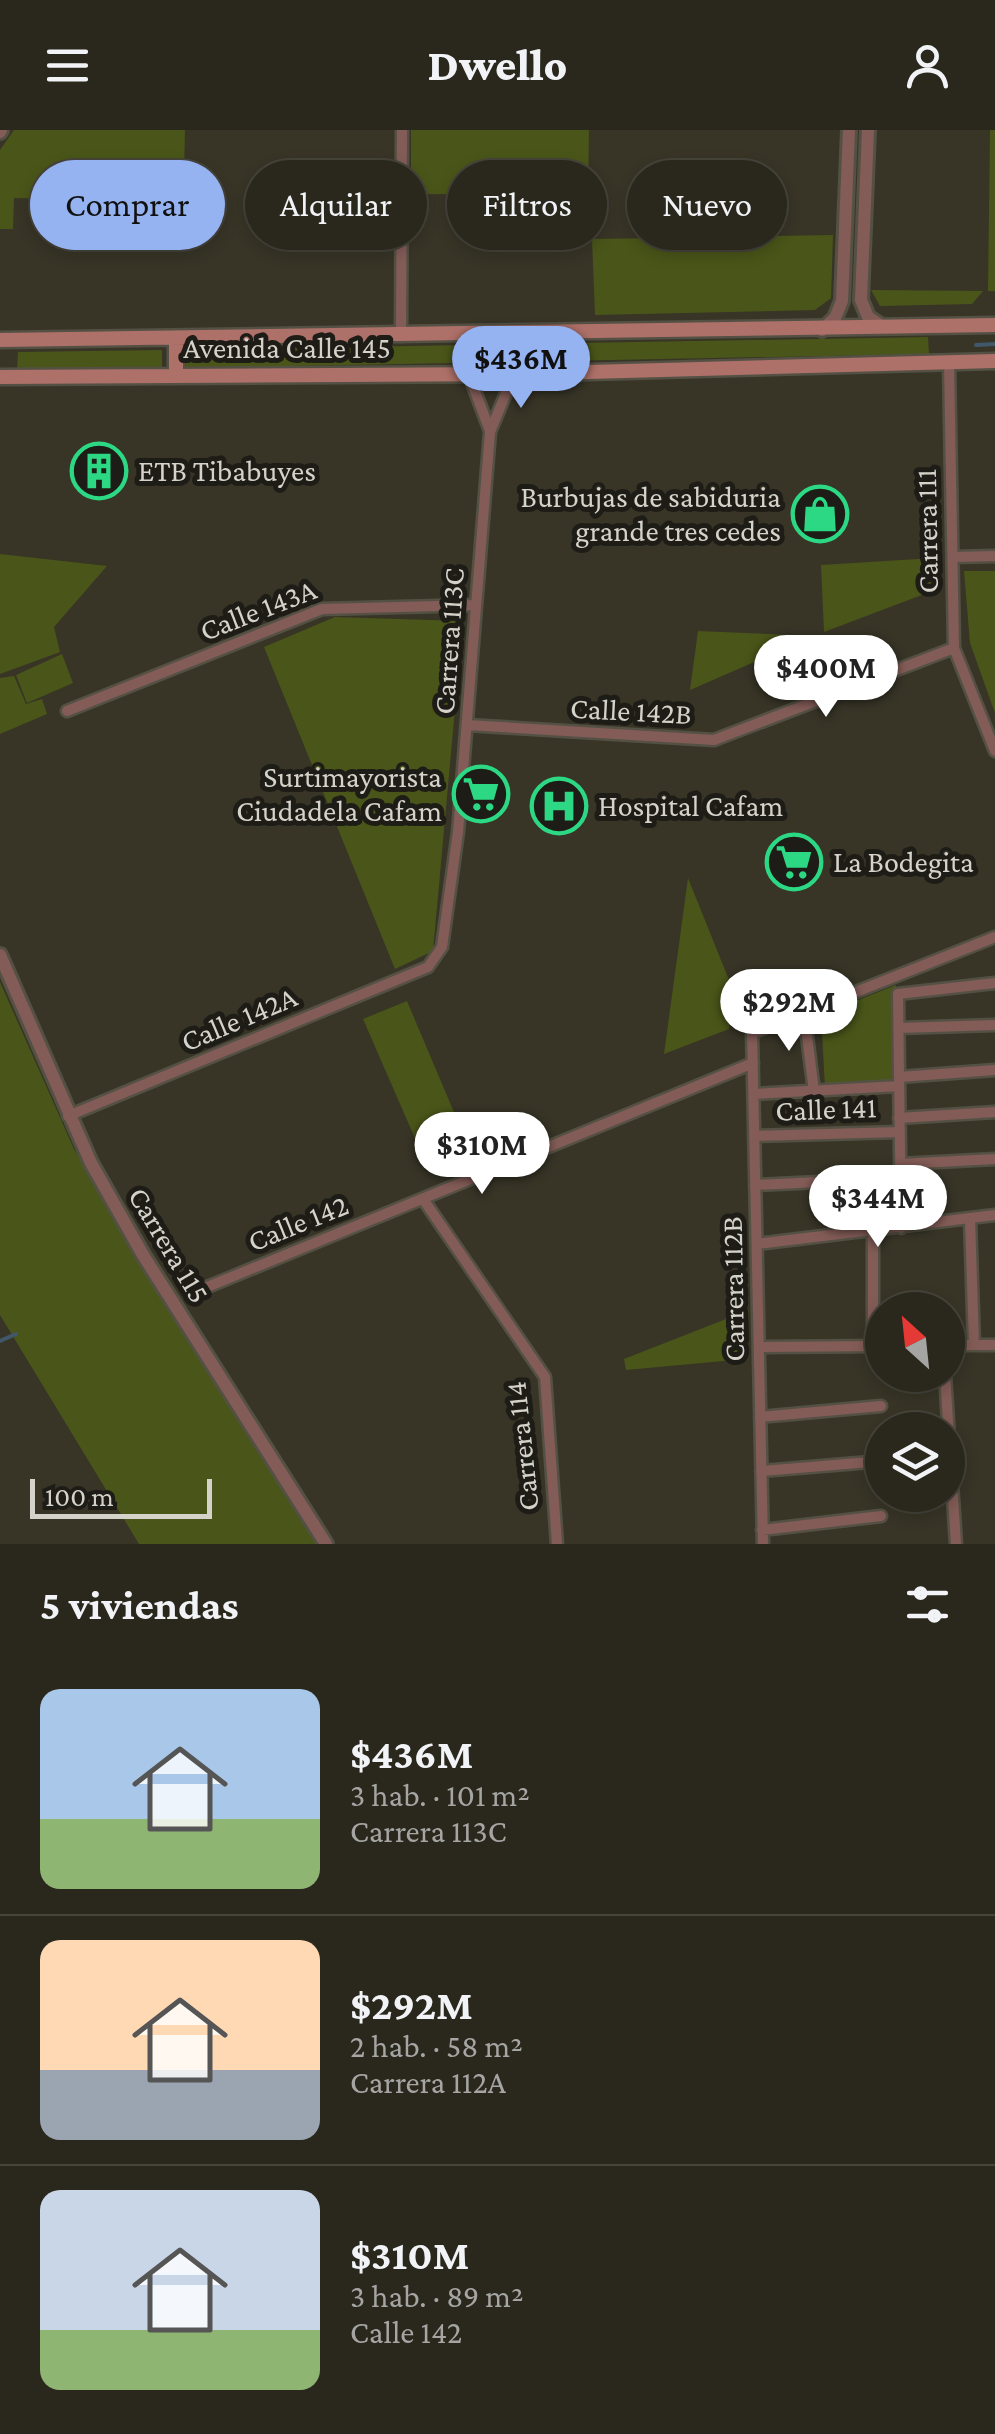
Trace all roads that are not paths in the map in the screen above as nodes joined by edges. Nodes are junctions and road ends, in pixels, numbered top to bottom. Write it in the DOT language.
graph roads {
  1 [pos="402,130"];
  2 [pos="850,130"];
  3 [pos="868,130"];
  4 [pos="995,324"];
  5 [pos="885,328"];
  6 [pos="822,330"];
  7 [pos="401,337"];
  8 [pos="0,340"];
  9 [pos="176,340"];
  10 [pos="995,361"];
  11 [pos="949,362"];
  12 [pos="514,374"];
  13 [pos="470,375"];
  14 [pos="176,376"];
  15 [pos="0,377"];
  16 [pos="490,432"];
  17 [pos="995,556"];
  18 [pos="953,557"];
  19 [pos="476,605"];
  20 [pos="954,648"];
  21 [pos="67,711"];
  22 [pos="467,725"];
  23 [pos="995,751"];
  24 [pos="995,937"];
  25 [pos="0,955"];
  26 [pos="428,967"];
  27 [pos="995,983"];
  28 [pos="804,1013"];
  29 [pos="995,1025"];
  30 [pos="898,1028"];
  31 [pos="753,1063"];
  32 [pos="995,1070"];
  33 [pos="899,1082"];
  34 [pos="814,1091"];
  35 [pos="754,1094"];
  36 [pos="995,1112"];
  37 [pos="68,1116"];
  38 [pos="899,1118"];
  39 [pos="899,1132"];
  40 [pos="754,1136"];
  41 [pos="995,1160"];
  42 [pos="900,1164"];
  43 [pos="900,1178"];
  44 [pos="756,1185"];
  45 [pos="423,1200"];
  46 [pos="995,1215"];
  47 [pos="970,1218"];
  48 [pos="901,1228"];
  49 [pos="873,1230"];
  50 [pos="757,1244"];
  51 [pos="195,1292"];
  52 [pos="876,1292"];
  53 [pos="965,1345"];
  54 [pos="974,1345"];
  55 [pos="995,1345"];
  56 [pos="865,1346"];
  57 [pos="759,1348"];
  58 [pos="945,1392"];
  59 [pos="881,1406"];
  60 [pos="760,1417"];
  61 [pos="865,1462"];
  62 [pos="761,1471"];
  63 [pos="881,1516"];
  64 [pos="762,1530"];
  65 [pos="326,1544"];
  66 [pos="557,1544"];
  67 [pos="762,1544"];
  68 [pos="956,1544"];
  1 -- 7 [label="street"];
  2 -- 6 [label="street"];
  3 -- 5 [label="street"];
  4 -- 5 [label="main road, Avenida Calle 145"];
  5 -- 6 [label="main road, Avenida Calle 145"];
  6 -- 7 [label="main road, Avenida Calle 145"];
  7 -- 9 [label="main road, Avenida Calle 145"];
  8 -- 9 [label="main road, Avenida Calle 145"];
  9 -- 14 [label="main road"];
  10 -- 11 [label="main road, Avenida Calle 145"];
  11 -- 12 [label="main road, Avenida Calle 145"];
  11 -- 18 [label="street, Carrera 111"];
  12 -- 13 [label="main road, Avenida Calle 145"];
  12 -- 16 [label="street, Carrera 113C"];
  13 -- 14 [label="main road, Avenida Calle 145"];
  13 -- 16 [label="street, Carrera 113C"];
  14 -- 15 [label="main road, Avenida Calle 145"];
  16 -- 19 [label="street, Carrera 113C"];
  17 -- 18 [label="street"];
  18 -- 20 [label="street, Carrera 111"];
  19 -- 21 [label="street, Calle 143A"];
  19 -- 22 [label="street, Carrera 113C"];
  20 -- 22 [label="street, Calle 142B"];
  20 -- 23 [label="street, Carrera 111"];
  22 -- 26 [label="street, Carrera 113C"];
  24 -- 28 [label="street"];
  25 -- 37 [label="street, Carrera 115"];
  26 -- 37 [label="street, Calle 142A"];
  27 -- 30 [label="street"];
  28 -- 31 [label="street, Carrera 112B"];
  28 -- 34 [label="street"];
  29 -- 30 [label="street"];
  30 -- 33 [label="street"];
  31 -- 35 [label="street, Carrera 112B"];
  31 -- 45 [label="street, Calle 142"];
  32 -- 33 [label="street"];
  33 -- 34 [label="street"];
  33 -- 38 [label="street"];
  34 -- 35 [label="street"];
  35 -- 40 [label="street, Carrera 112B"];
  36 -- 38 [label="street, Calle 141"];
  37 -- 65 [label="street, Carrera 115"];
  38 -- 39 [label="street"];
  39 -- 40 [label="street, Calle 141"];
  39 -- 42 [label="street"];
  40 -- 44 [label="street, Carrera 112B"];
  41 -- 42 [label="street"];
  42 -- 43 [label="street"];
  43 -- 44 [label="street"];
  43 -- 48 [label="street"];
  44 -- 50 [label="street, Carrera 112B"];
  45 -- 51 [label="street, Calle 142"];
  45 -- 66 [label="street, Carrera 114"];
  46 -- 47 [label="street"];
  47 -- 48 [label="street"];
  47 -- 54 [label="street"];
  48 -- 49 [label="street"];
  49 -- 50 [label="street"];
  49 -- 52 [label="street"];
  50 -- 57 [label="street, Carrera 112B"];
  53 -- 54 [label="street"];
  54 -- 55 [label="street"];
  56 -- 57 [label="street"];
  57 -- 60 [label="street, Carrera 112B"];
  58 -- 68 [label="street"];
  59 -- 60 [label="street"];
  60 -- 62 [label="street, Carrera 112B"];
  61 -- 62 [label="street"];
  62 -- 64 [label="street, Carrera 112B"];
  63 -- 64 [label="street"];
  64 -- 67 [label="street, Carrera 112B"];
}
